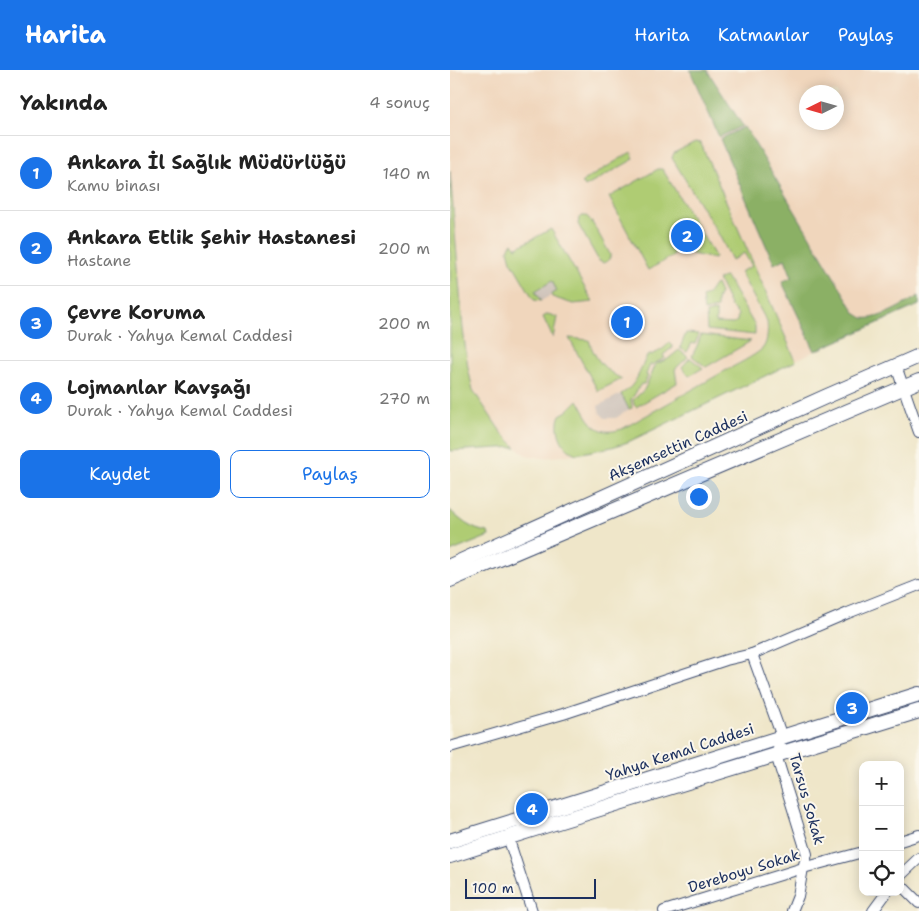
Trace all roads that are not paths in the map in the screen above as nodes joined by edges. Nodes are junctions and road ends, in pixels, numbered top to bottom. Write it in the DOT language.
graph roads {
  1 [pos="919,356"];
  2 [pos="896,366"];
  3 [pos="919,381"];
  4 [pos="904,388"];
  5 [pos="919,432"];
  6 [pos="450,566"];
  7 [pos="450,580"];
  8 [pos="919,585"];
  9 [pos="752,654"];
  10 [pos="919,694"];
  11 [pos="919,711"];
  12 [pos="782,737"];
  13 [pos="450,748"];
  14 [pos="776,755"];
  15 [pos="919,835"];
  16 [pos="508,837"];
  17 [pos="904,840"];
  18 [pos="450,841"];
  19 [pos="859,853"];
  20 [pos="450,856"];
  21 [pos="919,858"];
  22 [pos="803,868"];
  23 [pos="904,872"];
  24 [pos="904,888"];
  25 [pos="884,896"];
  26 [pos="706,898"];
  27 [pos="919,904"];
  28 [pos="532,911"];
  29 [pos="664,911"];
  30 [pos="694,911"];
  31 [pos="792,911"];
  32 [pos="873,911"];
  1 -- 2 [label="main road, Akşemsettin Caddesi"];
  2 -- 4 [label="street"];
  2 -- 6 [label="main road, Akşemsettin Caddesi"];
  3 -- 4 [label="main road"];
  4 -- 5 [label="street"];
  4 -- 7 [label="main road"];
  8 -- 9 [label="street"];
  9 -- 12 [label="street, Tarsus Sokak"];
  9 -- 13 [label="street"];
  10 -- 12 [label="main road, Yahya Kemal Caddesi"];
  11 -- 14 [label="main road, Yahya Kemal Caddesi"];
  12 -- 14 [label="street, Tarsus Sokak"];
  12 -- 18 [label="main road, Yahya Kemal Caddesi"];
  14 -- 16 [label="main road, Yahya Kemal Caddesi"];
  14 -- 22 [label="street, Tarsus Sokak"];
  15 -- 17 [label="street"];
  16 -- 20 [label="main road, Yahya Kemal Caddesi"];
  16 -- 28 [label="street"];
  19 -- 22 [label="street, Dereboyu Sokak"];
  21 -- 23 [label="street"];
  22 -- 26 [label="street, Dereboyu Sokak"];
  22 -- 31 [label="street, Tarsus Sokak"];
  24 -- 27 [label="street"];
  25 -- 32 [label="street"];
  26 -- 29 [label="street, Dereboyu Sokak"];
  26 -- 30 [label="street"];
}
